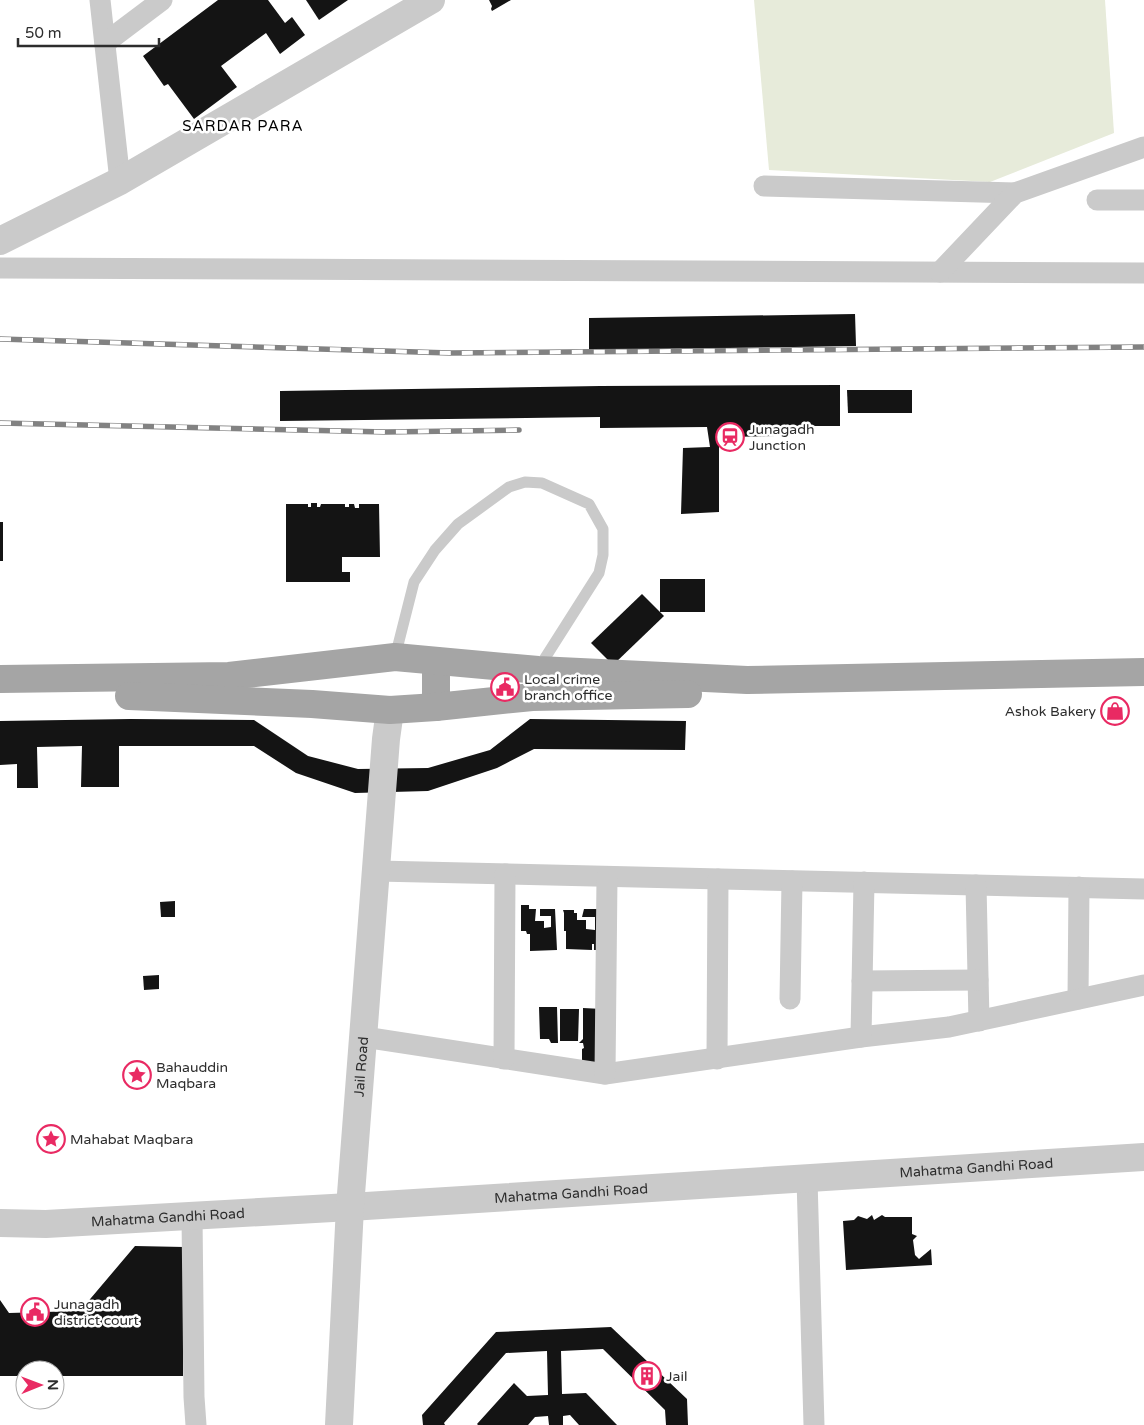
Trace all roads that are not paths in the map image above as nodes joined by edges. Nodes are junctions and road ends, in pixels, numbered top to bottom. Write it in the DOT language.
graph roads {
  1 [pos="100,0"];
  2 [pos="162,0"];
  3 [pos="431,0"];
  4 [pos="105,43"];
  5 [pos="1144,147"];
  6 [pos="120,181"];
  7 [pos="764,186"];
  8 [pos="1015,192"];
  9 [pos="1096,200"];
  10 [pos="1144,200"];
  11 [pos="0,241"];
  12 [pos="0,268"];
  13 [pos="940,272"];
  14 [pos="1144,273"];
  15 [pos="395,657"];
  16 [pos="436,661"];
  17 [pos="312,667"];
  18 [pos="538,670"];
  19 [pos="1144,672"];
  20 [pos="0,679"];
  21 [pos="1144,688"];
  22 [pos="0,694"];
  23 [pos="312,704"];
  24 [pos="436,707"];
  25 [pos="390,710"];
  26 [pos="377,871"];
  27 [pos="504,874"];
  28 [pos="607,877"];
  29 [pos="718,879"];
  30 [pos="792,881"];
  31 [pos="864,882"];
  32 [pos="976,885"];
  33 [pos="1079,887"];
  34 [pos="1144,889"];
  35 [pos="978,980"];
  36 [pos="862,981"];
  37 [pos="1144,985"];
  38 [pos="790,999"];
  39 [pos="1078,999"];
  40 [pos="979,1021"];
  41 [pos="364,1037"];
  42 [pos="861,1037"];
  43 [pos="504,1058"];
  44 [pos="718,1059"];
  45 [pos="605,1074"];
  46 [pos="1144,1157"];
  47 [pos="807,1179"];
  48 [pos="350,1207"];
  49 [pos="192,1216"];
  50 [pos="0,1223"];
  51 [pos="196,1425"];
  52 [pos="340,1425"];
  53 [pos="814,1425"];
  1 -- 4 [label="street"];
  2 -- 4 [label="street"];
  3 -- 6 [label="street"];
  4 -- 6 [label="street"];
  5 -- 8 [label="street"];
  6 -- 11 [label="street"];
  7 -- 8 [label="street"];
  8 -- 13 [label="street"];
  9 -- 10 [label="street"];
  12 -- 13 [label="street"];
  13 -- 14 [label="street"];
  15 -- 16 [label="main road"];
  15 -- 17 [label="main road"];
  15 -- 18 [label="lane"];
  16 -- 18 [label="main road"];
  16 -- 24 [label="main road"];
  17 -- 20 [label="main road"];
  17 -- 23 [label="main road"];
  18 -- 19 [label="main road"];
  21 -- 24 [label="main road"];
  22 -- 23 [label="main road"];
  23 -- 25 [label="main road"];
  24 -- 25 [label="main road"];
  25 -- 26 [label="street, Jail Road"];
  26 -- 27 [label="street"];
  26 -- 41 [label="street, Jail Road"];
  27 -- 28 [label="street"];
  27 -- 43 [label="street"];
  28 -- 29 [label="street"];
  28 -- 45 [label="street"];
  29 -- 30 [label="street"];
  29 -- 44 [label="street"];
  30 -- 31 [label="street"];
  30 -- 38 [label="street"];
  31 -- 32 [label="street"];
  31 -- 36 [label="street"];
  32 -- 33 [label="street"];
  32 -- 35 [label="street"];
  33 -- 34 [label="street"];
  33 -- 39 [label="street"];
  35 -- 36 [label="street"];
  35 -- 40 [label="street"];
  36 -- 42 [label="street"];
  37 -- 39 [label="street"];
  39 -- 40 [label="street"];
  40 -- 42 [label="street"];
  41 -- 43 [label="street"];
  41 -- 48 [label="street, Jail Road"];
  42 -- 44 [label="street"];
  43 -- 45 [label="street"];
  44 -- 45 [label="street"];
  46 -- 47 [label="street, Mahatma Gandhi Road"];
  47 -- 48 [label="street, Mahatma Gandhi Road"];
  47 -- 53 [label="street"];
  48 -- 49 [label="street, Mahatma Gandhi Road"];
  48 -- 52 [label="street, Jail Road"];
  49 -- 50 [label="street, Mahatma Gandhi Road"];
  49 -- 51 [label="street"];
}
